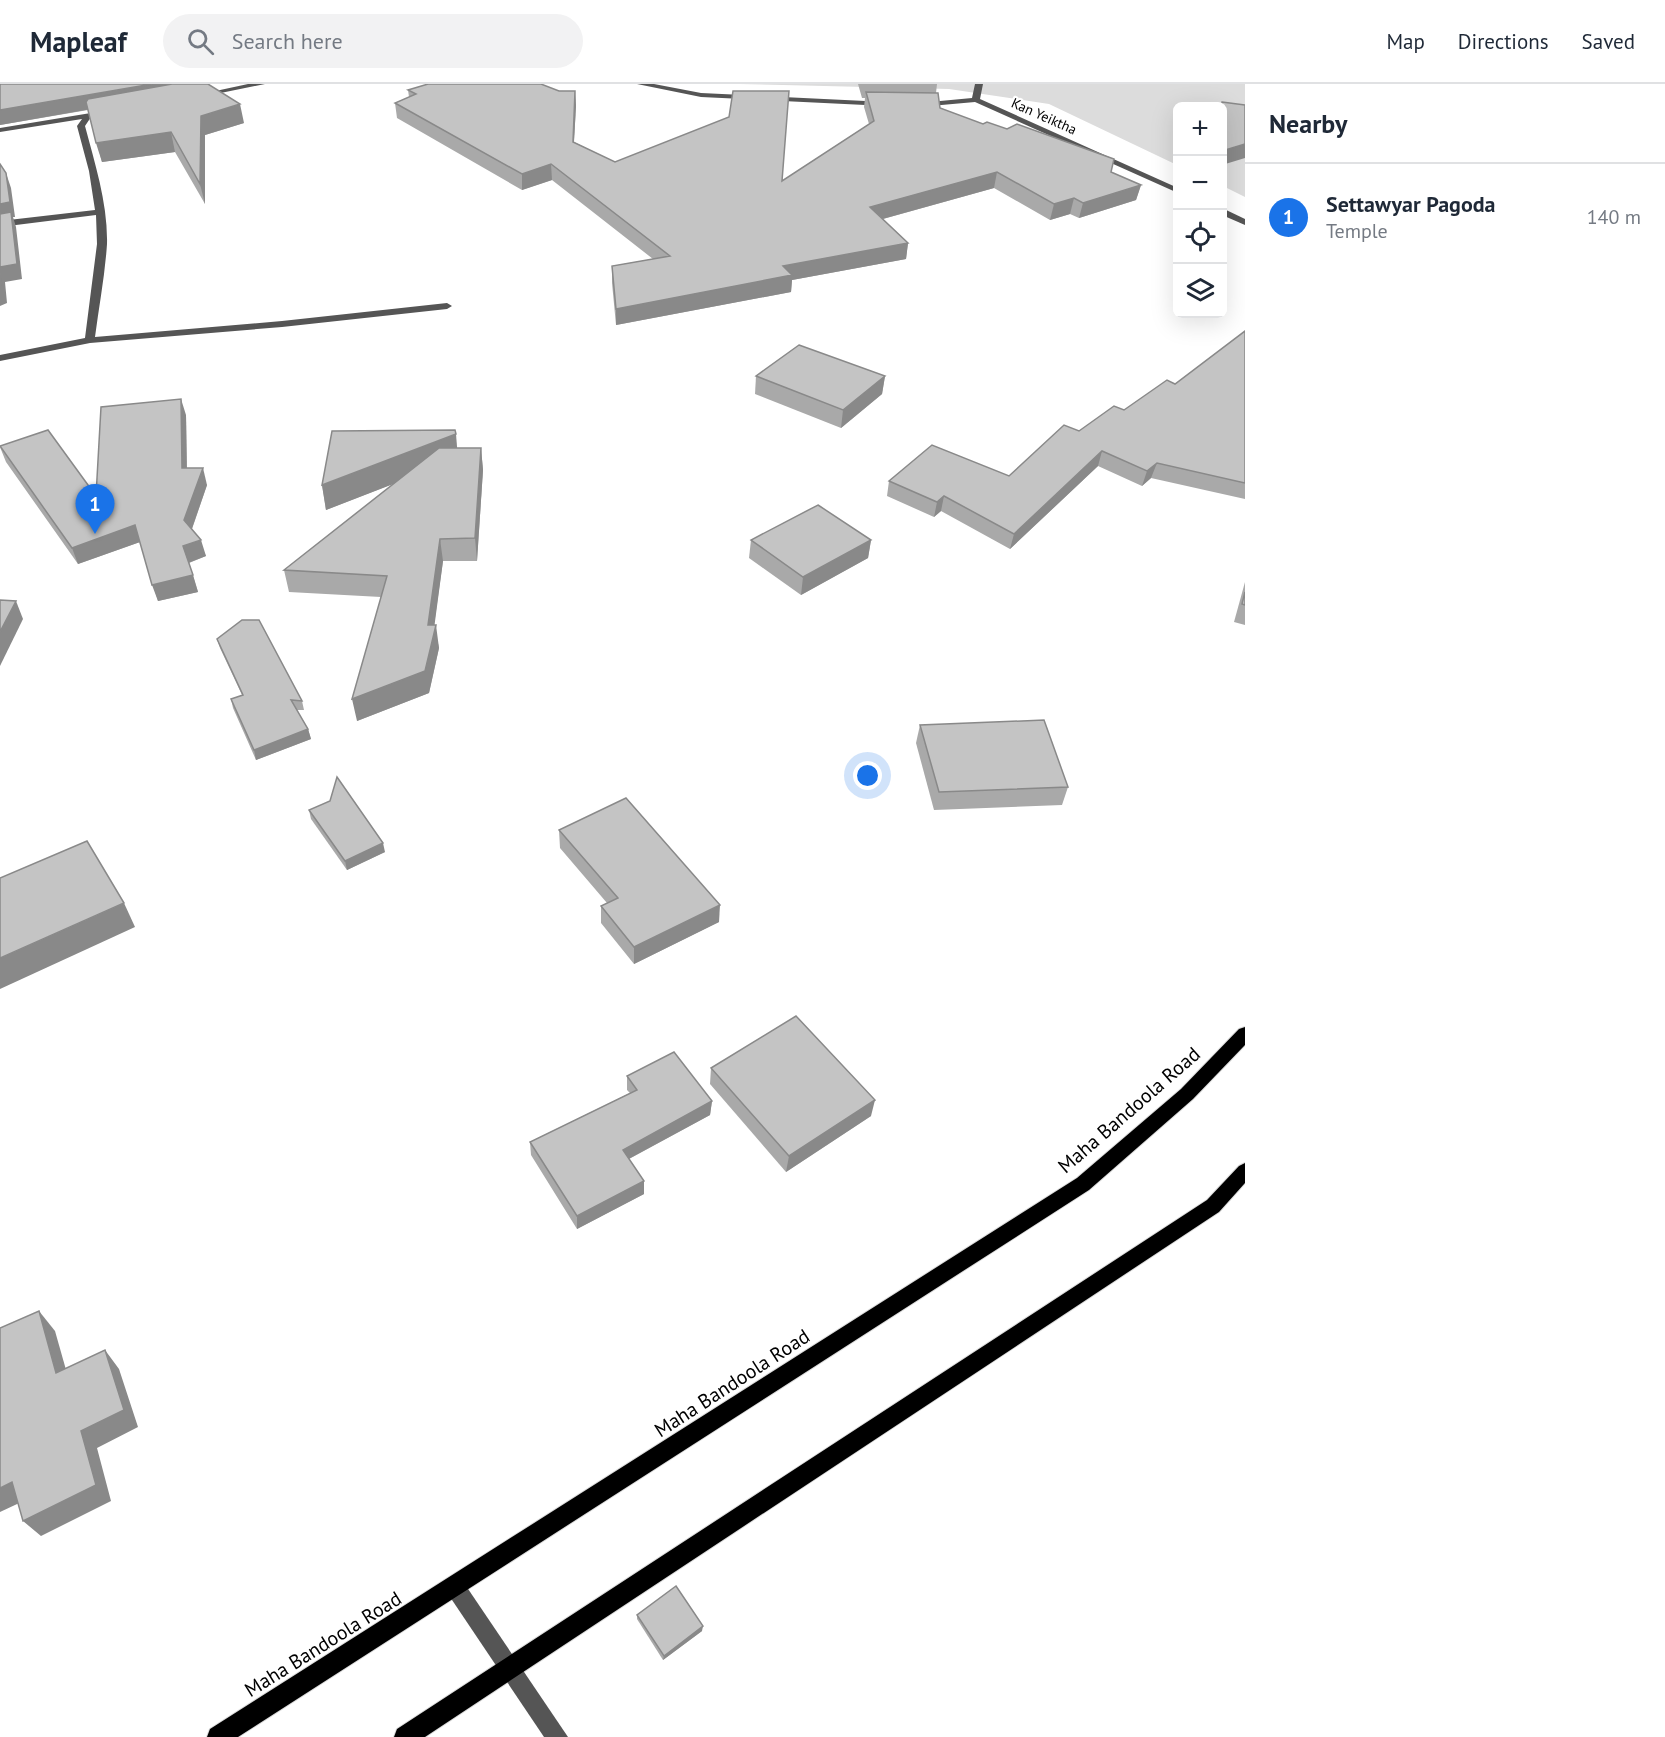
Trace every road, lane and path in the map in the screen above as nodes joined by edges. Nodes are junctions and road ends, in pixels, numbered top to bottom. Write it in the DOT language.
graph roads {
  1 [pos="261,84"];
  2 [pos="641,84"];
  3 [pos="979,84"];
  4 [pos="192,97"];
  5 [pos="976,100"];
  6 [pos="892,104"];
  7 [pos="914,105"];
  8 [pos="122,109"];
  9 [pos="88,116"];
  10 [pos="0,130"];
  11 [pos="1173,189"];
  12 [pos="100,212"];
  13 [pos="1227,213"];
  14 [pos="1245,222"];
  15 [pos="0,224"];
  16 [pos="447,306"];
  17 [pos="90,340"];
  18 [pos="0,358"];
  19 [pos="1245,1034"];
  20 [pos="1245,1171"];
  21 [pos="455,1587"];
  22 [pos="510,1668"];
  23 [pos="218,1737"];
  24 [pos="405,1737"];
  25 [pos="557,1737"];
  1 -- 4 [label="street"];
  2 -- 6 [label="street"];
  3 -- 5 [label="street"];
  5 -- 7 [label="street, Kan Yeiktha"];
  5 -- 11 [label="street, Kan Yeiktha"];
  8 -- 9 [label="street"];
  9 -- 10 [label="street"];
  9 -- 12 [label="street"];
  12 -- 15 [label="street"];
  12 -- 17 [label="street"];
  13 -- 14 [label="street"];
  16 -- 17 [label="street"];
  17 -- 18 [label="street"];
  19 -- 21 [label="main road, Maha Bandoola Road"];
  20 -- 22 [label="main road"];
  21 -- 22 [label="street"];
  21 -- 23 [label="main road, Maha Bandoola Road"];
  22 -- 24 [label="main road"];
  22 -- 25 [label="street"];
}
